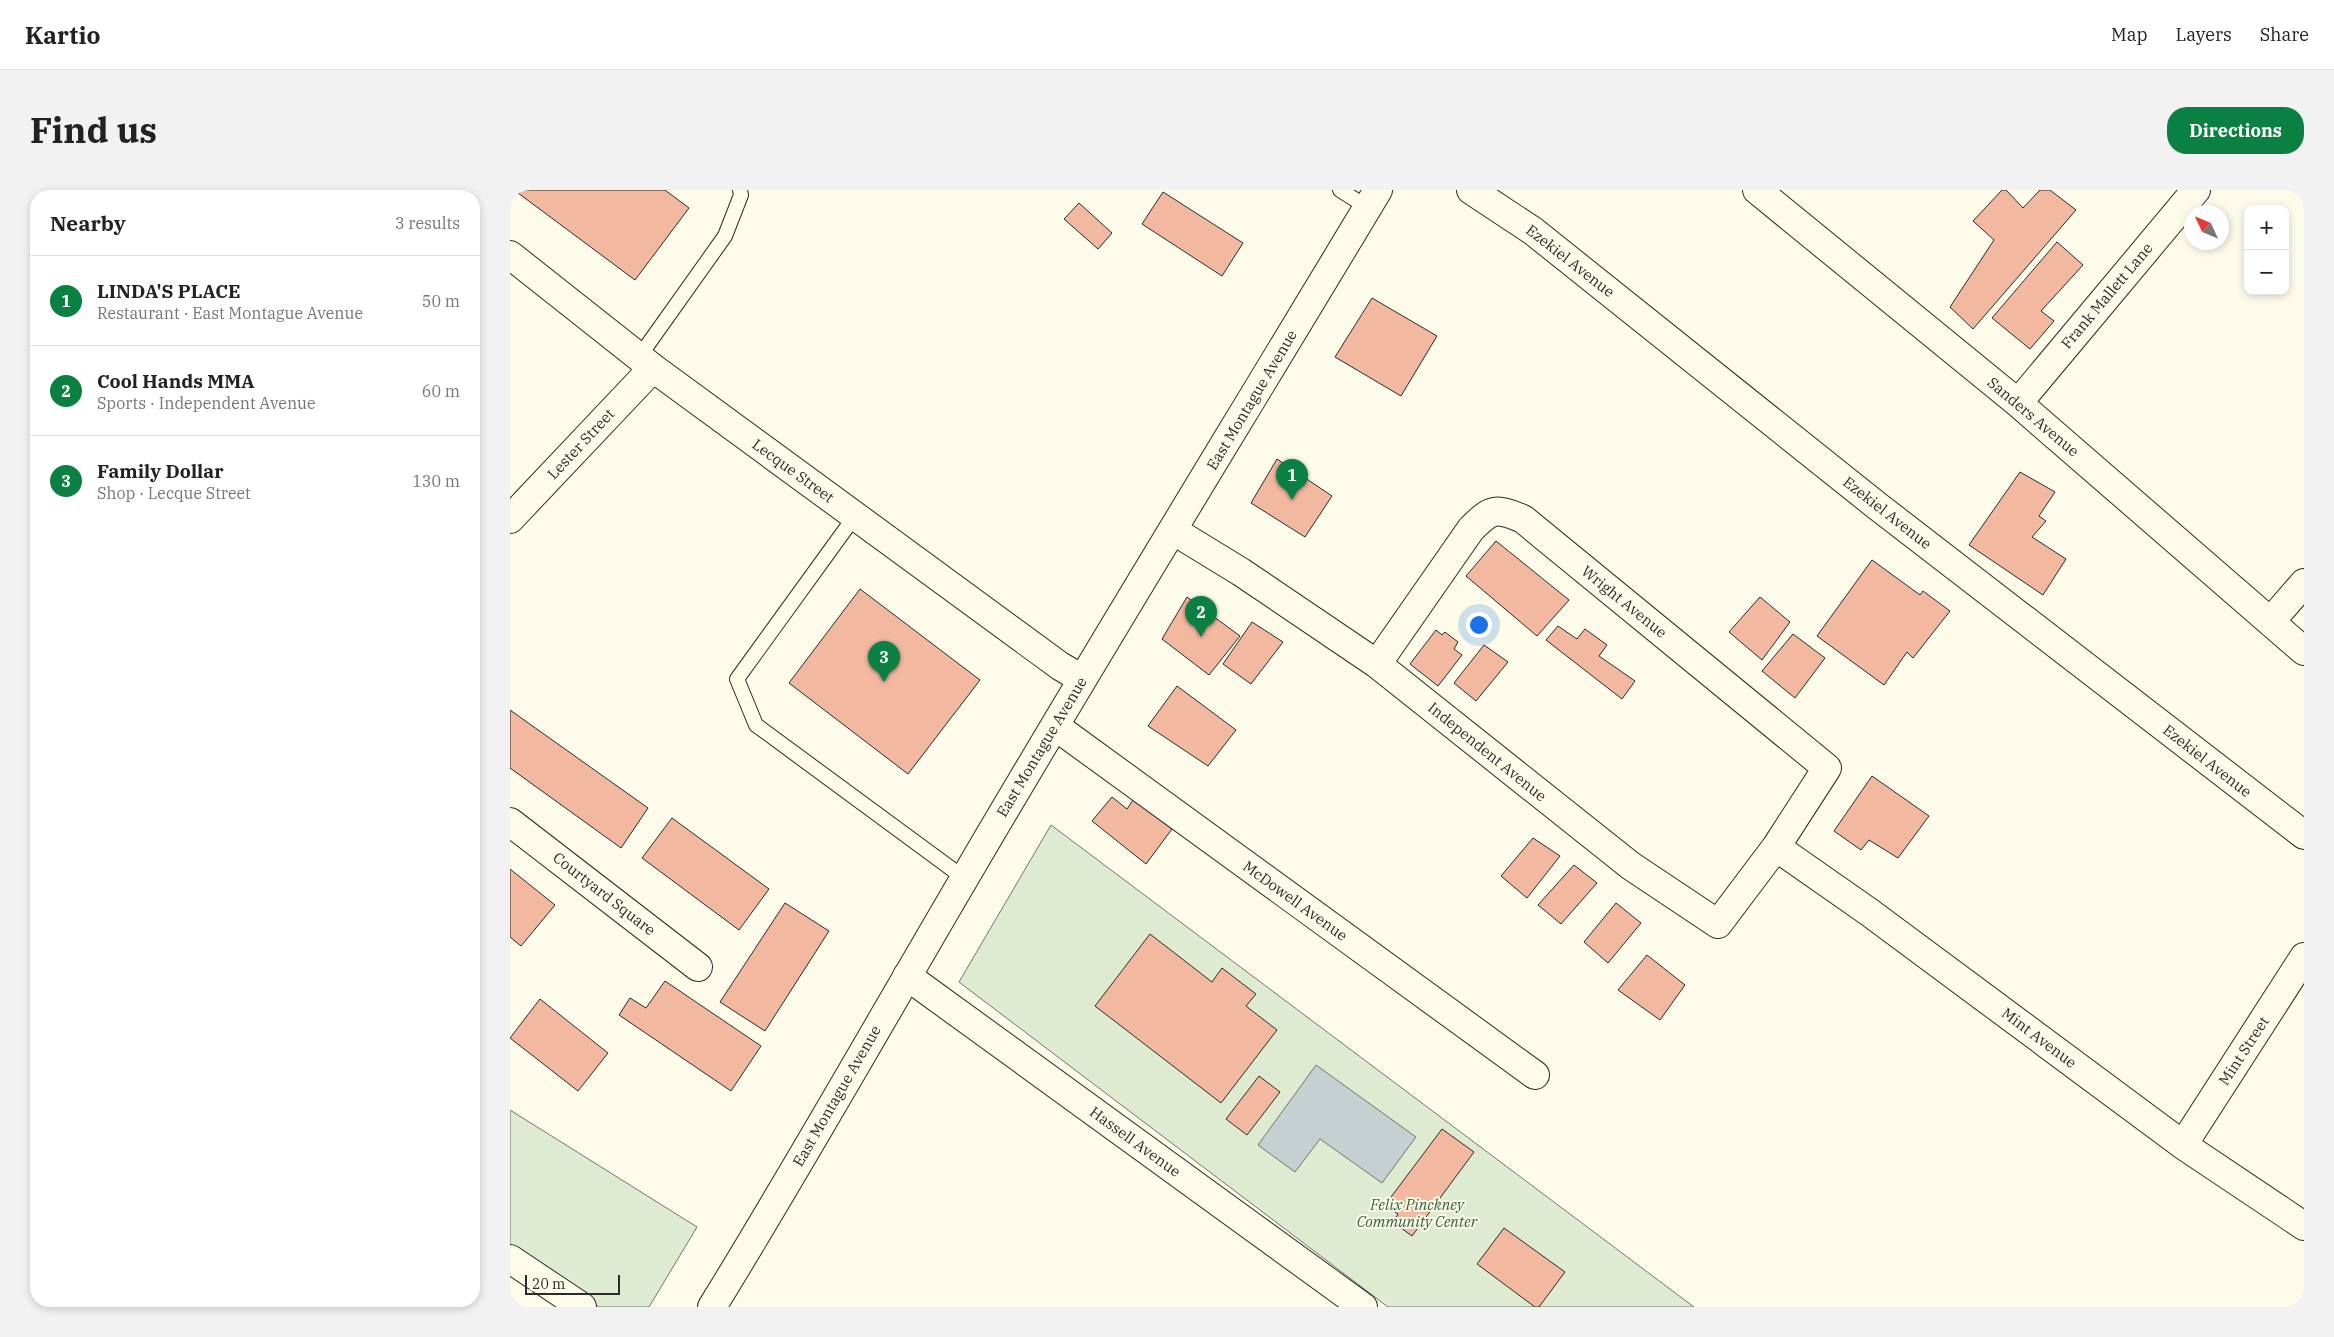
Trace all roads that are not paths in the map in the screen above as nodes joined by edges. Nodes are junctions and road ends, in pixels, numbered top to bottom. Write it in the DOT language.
graph roads {
  1 [pos="740,190"];
  2 [pos="1340,190"];
  3 [pos="1471,190"];
  4 [pos="1758,190"];
  5 [pos="2196,190"];
  6 [pos="1373,199"];
  7 [pos="510,255"];
  8 [pos="646,362"];
  9 [pos="2018,403"];
  10 [pos="855,516"];
  11 [pos="510,519"];
  12 [pos="1174,531"];
  13 [pos="2304,583"];
  14 [pos="2271,621"];
  15 [pos="2304,650"];
  16 [pos="1377,664"];
  17 [pos="1082,679"];
  18 [pos="1055,726"];
  19 [pos="510,822"];
  20 [pos="2304,835"];
  21 [pos="1776,847"];
  22 [pos="964,878"];
  23 [pos="2304,957"];
  24 [pos="698,967"];
  25 [pos="907,976"];
  26 [pos="1535,1076"];
  27 [pos="2183,1145"];
  28 [pos="2304,1226"];
  29 [pos="510,1259"];
  30 [pos="582,1307"];
  31 [pos="712,1307"];
  32 [pos="1363,1307"];
  1 -- 8 [label="lane"];
  2 -- 6 [label="lane"];
  3 -- 20 [label="street, Ezekiel Avenue"];
  4 -- 9 [label="street, Sanders Avenue"];
  5 -- 9 [label="street, Frank Mallett Lane"];
  6 -- 12 [label="street, East Montague Avenue"];
  7 -- 8 [label="street, Lecque Street"];
  8 -- 10 [label="street, Lecque Street"];
  8 -- 11 [label="street, Lester Street"];
  9 -- 14 [label="street, Sanders Avenue"];
  10 -- 17 [label="street, Lecque Street"];
  10 -- 22 [label="lane"];
  12 -- 16 [label="street, Independent Avenue"];
  12 -- 17 [label="street, East Montague Avenue"];
  13 -- 14 [label="street"];
  14 -- 15 [label="street, Sanders Avenue"];
  16 -- 21 [label="street, Independent Avenue"];
  16 -- 21 [label="street, Wright Avenue"];
  17 -- 18 [label="street, East Montague Avenue"];
  18 -- 22 [label="street, East Montague Avenue"];
  18 -- 26 [label="street, McDowell Avenue"];
  19 -- 24 [label="street, Courtyard Square"];
  21 -- 27 [label="street, Mint Avenue"];
  22 -- 25 [label="street, East Montague Avenue"];
  23 -- 27 [label="street, Mint Street"];
  25 -- 31 [label="street, East Montague Avenue"];
  25 -- 32 [label="street, Hassell Avenue"];
  27 -- 28 [label="street, Mint Avenue"];
  29 -- 30 [label="street"];
}
